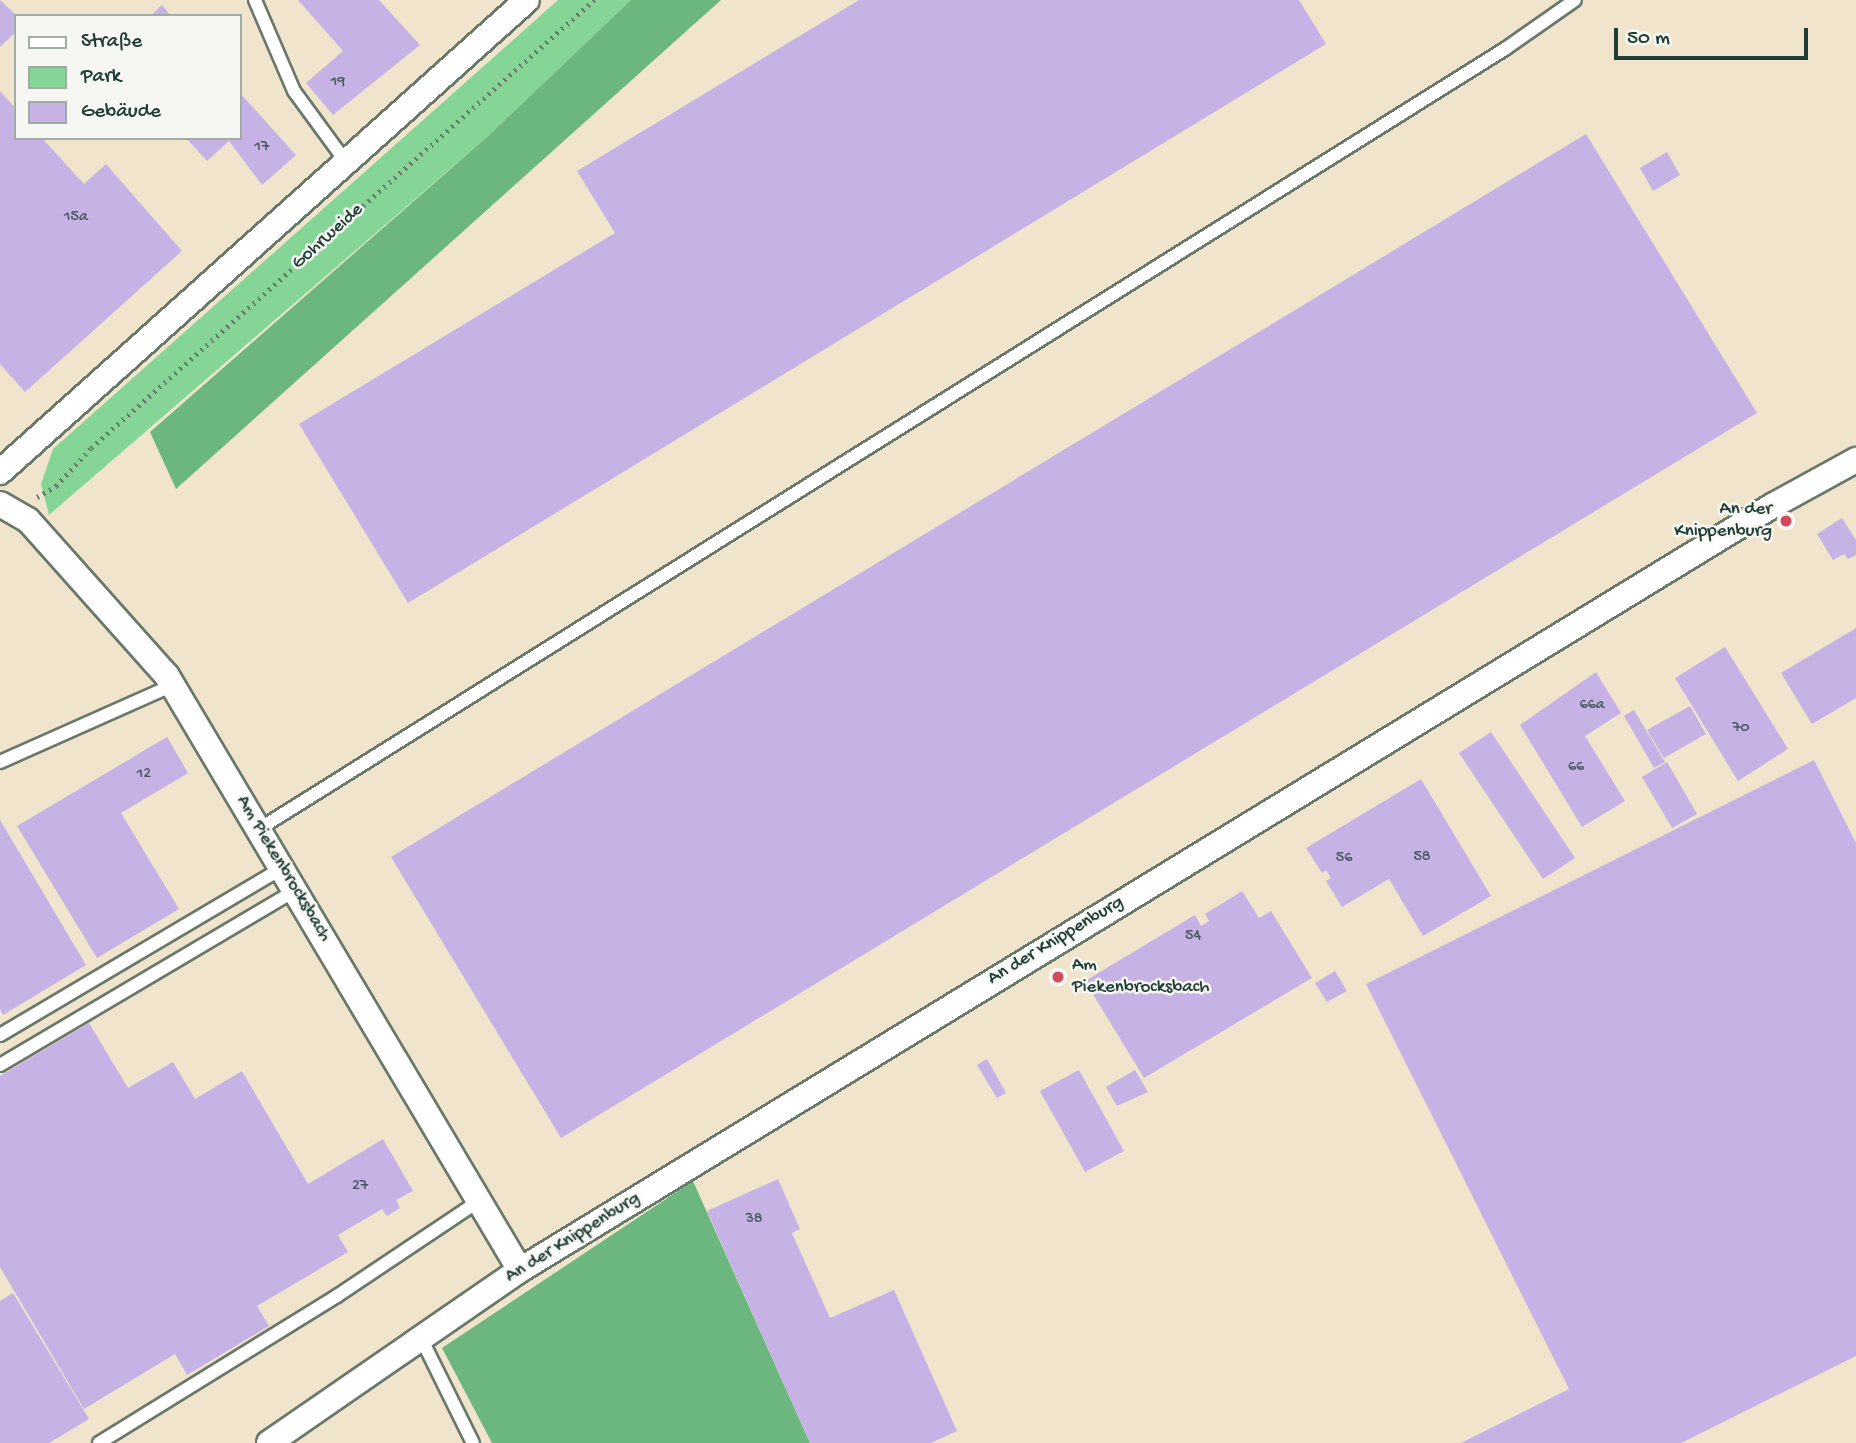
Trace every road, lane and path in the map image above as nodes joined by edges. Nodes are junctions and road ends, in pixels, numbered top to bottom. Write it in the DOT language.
graph roads {
  1 [pos="255,0"];
  2 [pos="527,0"];
  3 [pos="594,0"];
  4 [pos="1575,0"];
  5 [pos="346,162"];
  6 [pos="1856,460"];
  7 [pos="0,472"];
  8 [pos="65,476"];
  9 [pos="0,504"];
  10 [pos="173,685"];
  11 [pos="0,762"];
  12 [pos="259,829"];
  13 [pos="282,868"];
  14 [pos="296,890"];
  15 [pos="0,1035"];
  16 [pos="0,1065"];
  17 [pos="480,1201"];
  18 [pos="520,1270"];
  19 [pos="421,1338"];
  20 [pos="99,1443"];
  21 [pos="269,1443"];
  22 [pos="473,1443"];
  1 -- 5 [label="lane"];
  2 -- 5 [label="street"];
  3 -- 8 [label="path, Gohrweide"];
  4 -- 12 [label="lane"];
  5 -- 7 [label="street"];
  6 -- 18 [label="street, An der Knippenburg"];
  9 -- 10 [label="street, Am Piekenbrocksbach"];
  10 -- 11 [label="lane"];
  10 -- 12 [label="street, Am Piekenbrocksbach"];
  12 -- 13 [label="street, Am Piekenbrocksbach"];
  13 -- 14 [label="street, Am Piekenbrocksbach"];
  13 -- 15 [label="lane"];
  14 -- 16 [label="lane"];
  14 -- 17 [label="street, Am Piekenbrocksbach"];
  17 -- 18 [label="street, Am Piekenbrocksbach"];
  17 -- 20 [label="lane"];
  18 -- 19 [label="street, An der Knippenburg"];
  19 -- 21 [label="street, An der Knippenburg"];
  19 -- 22 [label="lane"];
}
